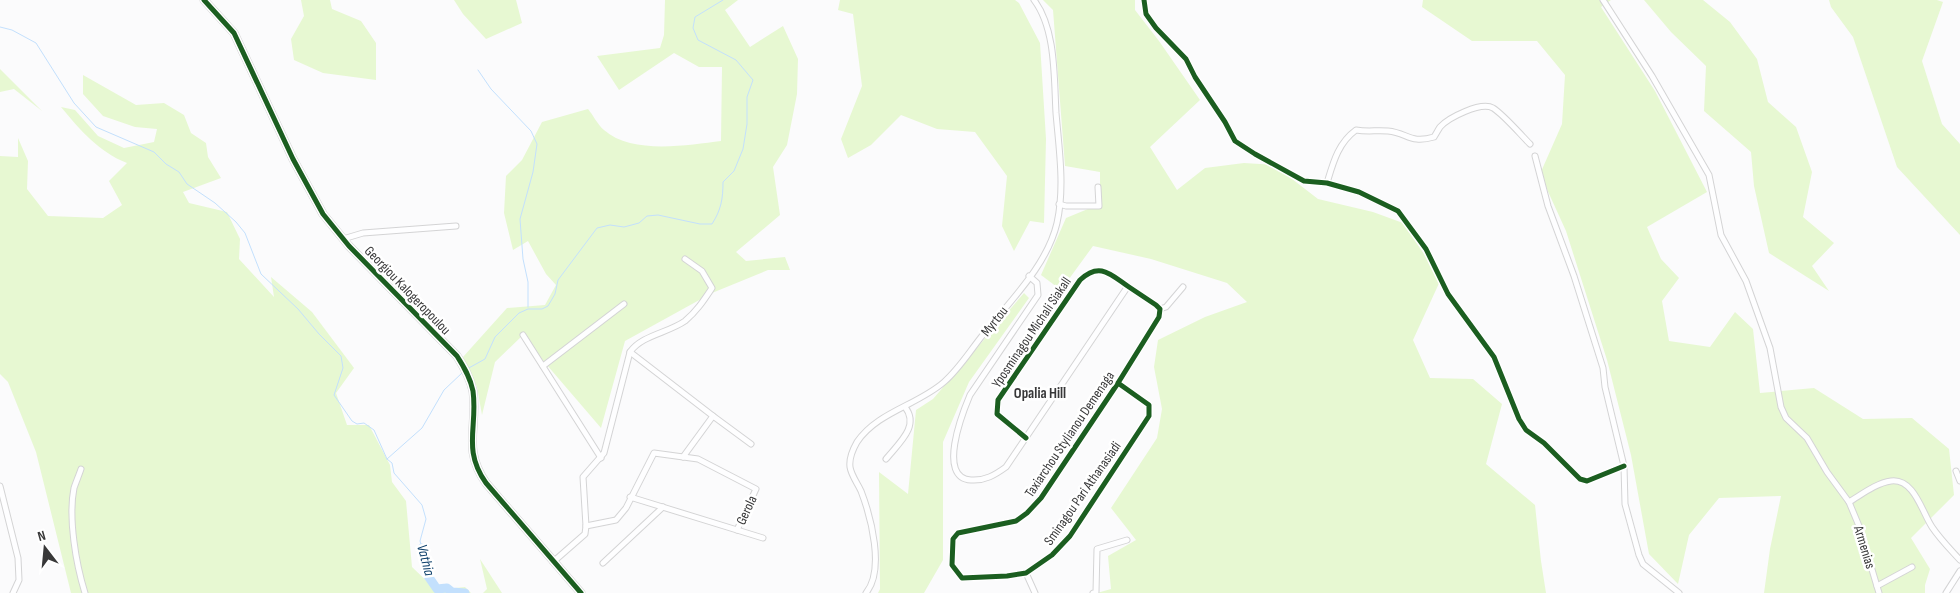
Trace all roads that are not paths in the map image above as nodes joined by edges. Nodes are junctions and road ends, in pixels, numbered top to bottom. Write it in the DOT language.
graph roads {
  1 [pos="204,0"];
  2 [pos="1034,0"];
  3 [pos="1144,0"];
  4 [pos="1603,0"];
  5 [pos="1530,144"];
  6 [pos="1535,156"];
  7 [pos="1327,182"];
  8 [pos="1098,187"];
  9 [pos="1059,204"];
  10 [pos="456,226"];
  11 [pos="343,239"];
  12 [pos="685,259"];
  13 [pos="1030,276"];
  14 [pos="1128,286"];
  15 [pos="1183,288"];
  16 [pos="624,304"];
  17 [pos="1160,309"];
  18 [pos="523,334"];
  19 [pos="630,352"];
  20 [pos="543,366"];
  21 [pos="1118,382"];
  22 [pos="905,406"];
  23 [pos="713,416"];
  24 [pos="1026,438"];
  25 [pos="750,444"];
  26 [pos="683,457"];
  27 [pos="600,458"];
  28 [pos="886,459"];
  29 [pos="1624,466"];
  30 [pos="81,469"];
  31 [pos="1956,471"];
  32 [pos="1960,481"];
  33 [pos="0,486"];
  34 [pos="630,497"];
  35 [pos="1849,502"];
  36 [pos="663,507"];
  37 [pos="586,526"];
  38 [pos="736,530"];
  39 [pos="763,538"];
  40 [pos="1127,540"];
  41 [pos="1960,560"];
  42 [pos="552,562"];
  43 [pos="603,563"];
  44 [pos="952,565"];
  45 [pos="1912,567"];
  46 [pos="1960,571"];
  47 [pos="1026,573"];
  48 [pos="1877,586"];
  49 [pos="13,593"];
  50 [pos="85,593"];
  51 [pos="581,593"];
  52 [pos="866,593"];
  53 [pos="1035,593"];
  54 [pos="1093,593"];
  55 [pos="1679,593"];
  56 [pos="1879,593"];
  57 [pos="1946,593"];
  1 -- 11 [label="street, Georgiou Kalogeropoulou"];
  2 -- 9 [label="street, Myrtou"];
  3 -- 7 [label="street"];
  4 -- 35 [label="street, Armenias"];
  5 -- 7 [label="street"];
  6 -- 29 [label="street"];
  7 -- 29 [label="street"];
  8 -- 9 [label="street"];
  9 -- 13 [label="street, Myrtou"];
  10 -- 11 [label="street"];
  11 -- 42 [label="street, Georgiou Kalogeropoulou"];
  12 -- 19 [label="street"];
  13 -- 22 [label="street, Myrtou"];
  13 -- 24 [label="street"];
  14 -- 17 [label="street"];
  14 -- 24 [label="street"];
  14 -- 24 [label="street, Yposminagou Michali Siakall"];
  15 -- 17 [label="street"];
  16 -- 20 [label="street"];
  17 -- 21 [label="street, Taxiarchou Stylianou Demenaga"];
  18 -- 20 [label="street"];
  19 -- 23 [label="street"];
  19 -- 27 [label="street"];
  20 -- 27 [label="street"];
  21 -- 44 [label="street, Taxiarchou Stylianou Demenaga"];
  21 -- 47 [label="street, Sminagou Pari Athanasiadi"];
  22 -- 28 [label="street"];
  22 -- 52 [label="street, Myrtou"];
  23 -- 25 [label="street"];
  23 -- 26 [label="street"];
  26 -- 34 [label="street"];
  26 -- 38 [label="street, Gerola"];
  27 -- 37 [label="street"];
  29 -- 55 [label="street"];
  30 -- 50 [label="street"];
  31 -- 32 [label="street"];
  33 -- 49 [label="street"];
  34 -- 36 [label="street"];
  34 -- 37 [label="street"];
  35 -- 41 [label="street"];
  35 -- 48 [label="street, Armenias"];
  36 -- 38 [label="street"];
  36 -- 43 [label="street"];
  37 -- 42 [label="street"];
  38 -- 39 [label="street"];
  40 -- 54 [label="street"];
  42 -- 51 [label="street, Georgiou Kalogeropoulou"];
  44 -- 47 [label="street, Sminagou Pari Athanasiadi"];
  45 -- 48 [label="street"];
  46 -- 57 [label="street"];
  47 -- 53 [label="street"];
  48 -- 56 [label="street, Armenias"];
}
